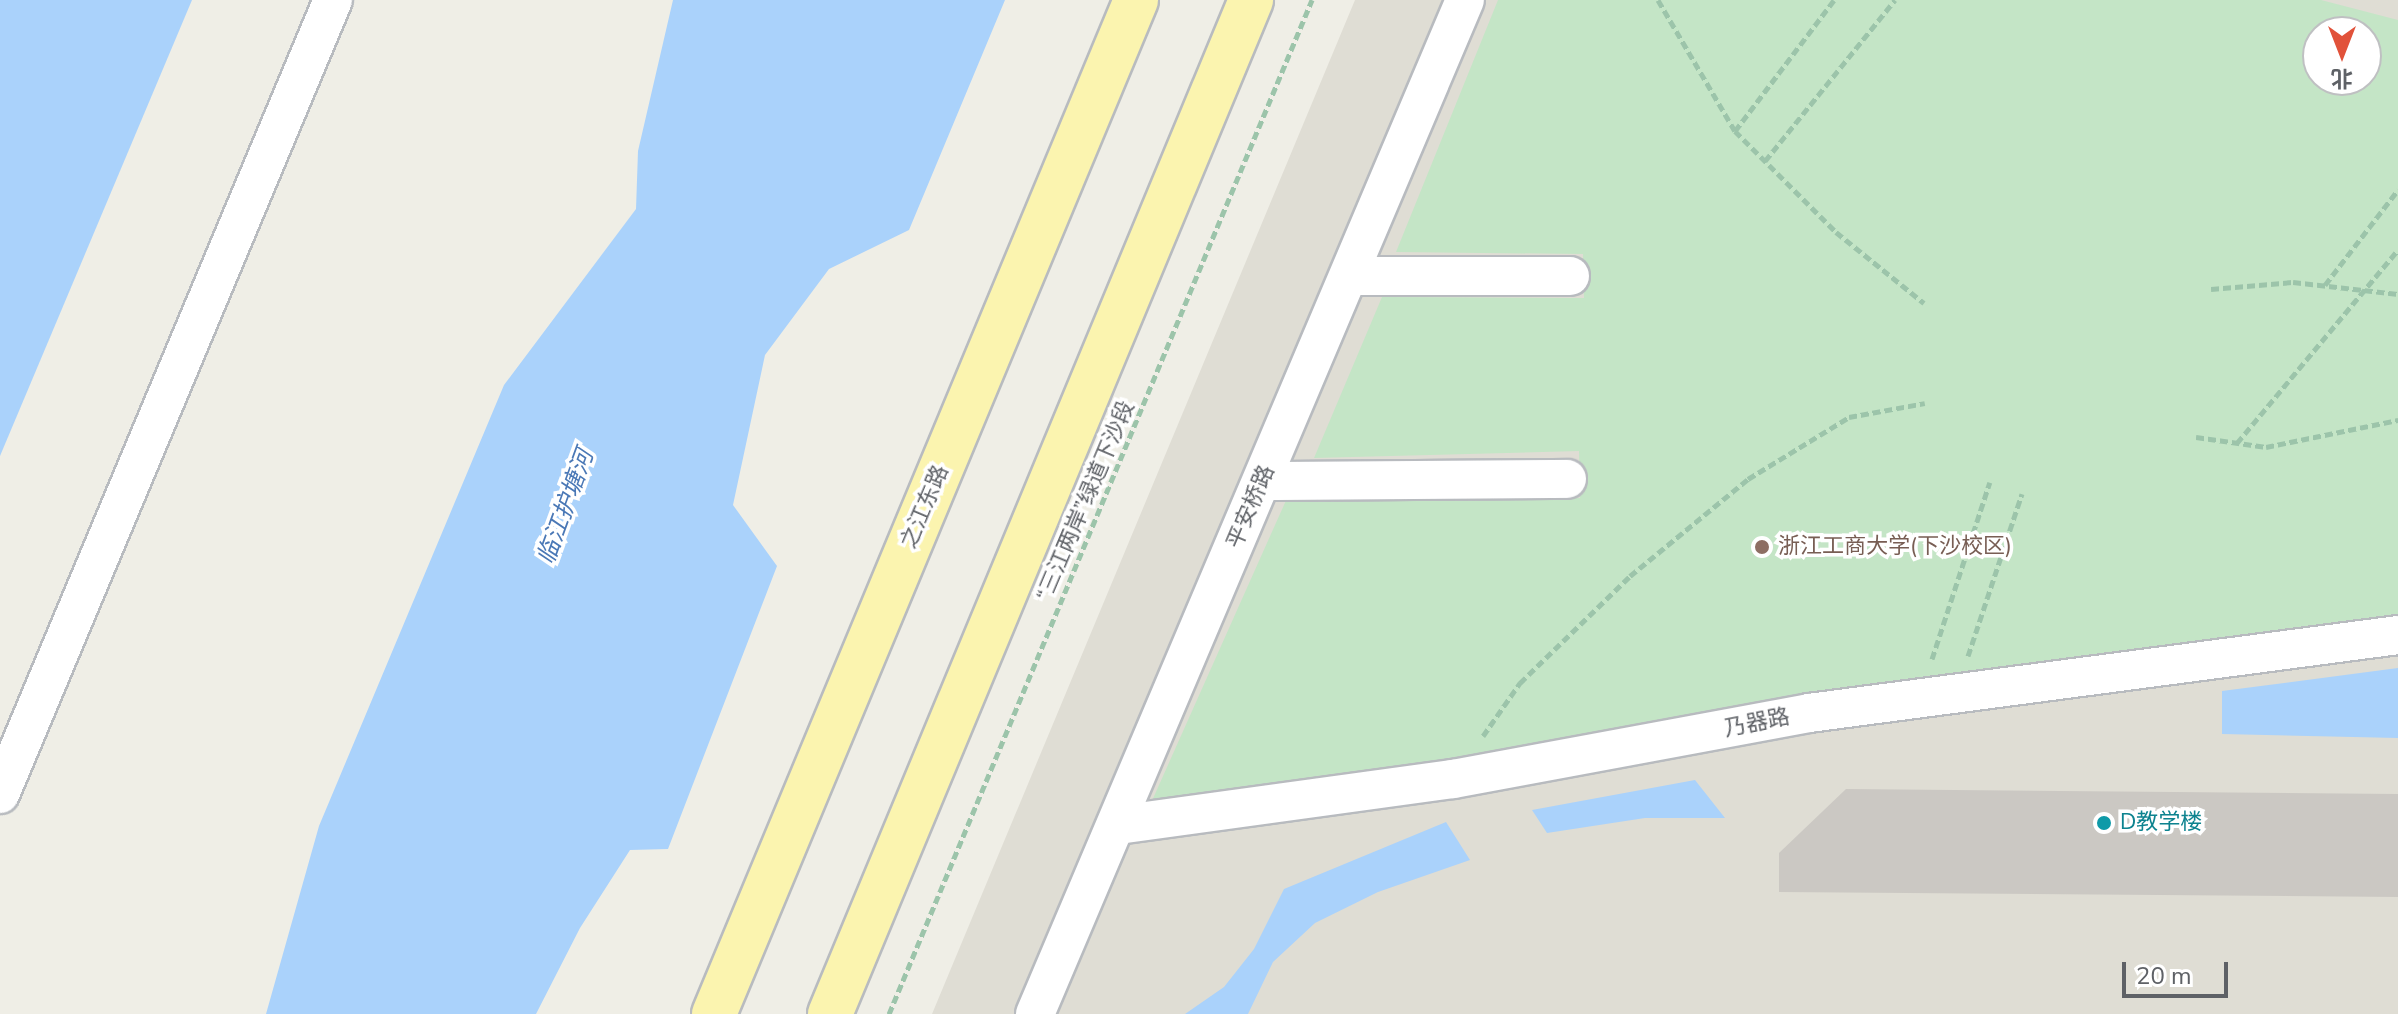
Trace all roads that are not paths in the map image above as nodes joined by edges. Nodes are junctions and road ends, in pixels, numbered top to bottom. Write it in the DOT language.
graph roads {
  1 [pos="333,0"];
  2 [pos="1136,0"];
  3 [pos="1251,0"];
  4 [pos="1465,0"];
  5 [pos="1349,276"];
  6 [pos="1570,276"];
  7 [pos="1567,479"];
  8 [pos="1262,481"];
  9 [pos="2398,635"];
  10 [pos="0,794"];
  11 [pos="1117,825"];
  12 [pos="714,1014"];
  13 [pos="830,1014"];
  14 [pos="1035,1014"];
  1 -- 10 [label="street"];
  2 -- 12 [label="main road, 之江东路"];
  3 -- 13 [label="main road"];
  4 -- 5 [label="street, 平安桥路"];
  5 -- 6 [label="street"];
  5 -- 8 [label="street, 平安桥路"];
  7 -- 8 [label="street"];
  8 -- 11 [label="street, 平安桥路"];
  9 -- 11 [label="street, 乃器路"];
  11 -- 14 [label="street, 平安桥路"];
}
